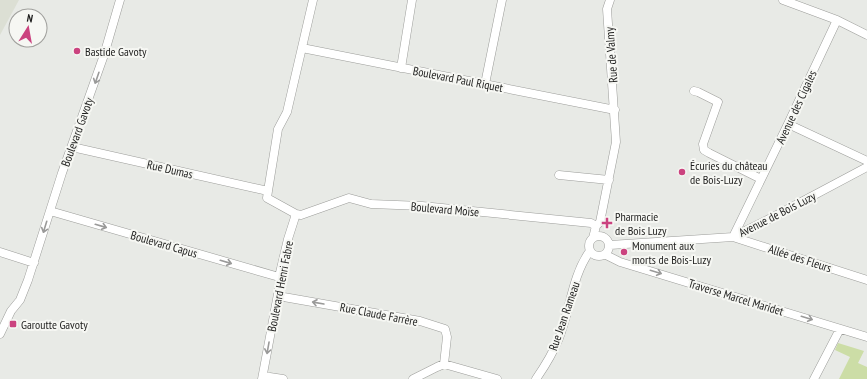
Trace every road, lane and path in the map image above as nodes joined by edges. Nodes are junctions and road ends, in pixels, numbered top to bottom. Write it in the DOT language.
graph roads {
  1 [pos="120,0"];
  2 [pos="313,0"];
  3 [pos="412,0"];
  4 [pos="502,0"];
  5 [pos="610,0"];
  6 [pos="783,0"];
  7 [pos="837,20"];
  8 [pos="867,35"];
  9 [pos="302,48"];
  10 [pos="401,68"];
  11 [pos="485,84"];
  12 [pos="694,91"];
  13 [pos="615,110"];
  14 [pos="788,124"];
  15 [pos="72,147"];
  16 [pos="867,161"];
  17 [pos="867,167"];
  18 [pos="559,175"];
  19 [pos="758,177"];
  20 [pos="609,180"];
  21 [pos="268,191"];
  22 [pos="50,211"];
  23 [pos="296,214"];
  24 [pos="596,226"];
  25 [pos="733,237"];
  26 [pos="593,238"];
  27 [pos="610,245"];
  28 [pos="590,251"];
  29 [pos="0,252"];
  30 [pos="606,255"];
  31 [pos="34,263"];
  32 [pos="279,277"];
  33 [pos="867,280"];
  34 [pos="278,296"];
  35 [pos="840,329"];
  36 [pos="0,334"];
  37 [pos="867,337"];
  38 [pos="444,364"];
  39 [pos="263,377"];
  40 [pos="283,379"];
  41 [pos="413,379"];
  42 [pos="497,379"];
  43 [pos="536,379"];
  44 [pos="814,379"];
  1 -- 15 [label="street, Boulevard Gavoty, one-way"];
  2 -- 9 [label="street"];
  3 -- 10 [label="street"];
  4 -- 11 [label="street"];
  5 -- 13 [label="street, Rue de Valmy"];
  6 -- 7 [label="street"];
  7 -- 8 [label="street"];
  7 -- 14 [label="street, Avenue des Cigales"];
  9 -- 10 [label="street, Boulevard Paul Riquet"];
  9 -- 21 [label="street"];
  10 -- 11 [label="street, Boulevard Paul Riquet"];
  11 -- 13 [label="street, Boulevard Paul Riquet"];
  12 -- 19 [label="street"];
  13 -- 20 [label="street"];
  14 -- 16 [label="street"];
  14 -- 19 [label="street, Avenue des Cigales"];
  15 -- 21 [label="street, Rue Dumas"];
  15 -- 22 [label="street, Boulevard Gavoty"];
  17 -- 25 [label="street, Avenue de Bois Luzy"];
  18 -- 20 [label="street"];
  19 -- 25 [label="street, Avenue des Cigales"];
  20 -- 24 [label="street"];
  21 -- 23 [label="street"];
  22 -- 31 [label="street, Boulevard Gavoty, one-way"];
  22 -- 32 [label="street, Boulevard Capus, one-way"];
  23 -- 24 [label="street, Boulevard Moïse"];
  23 -- 32 [label="street, Boulevard Henri Fabre"];
  24 -- 26 [label="street"];
  25 -- 27 [label="street, Avenue de Bois Luzy"];
  25 -- 33 [label="street, Allée des Fleurs"];
  26 -- 27 [label="street"];
  26 -- 28 [label="street"];
  27 -- 30 [label="street"];
  28 -- 30 [label="street"];
  28 -- 43 [label="street, Rue Jean Rameau"];
  29 -- 31 [label="street"];
  30 -- 35 [label="street, Traverse Marcel Maridet, one-way"];
  31 -- 36 [label="street, Boulevard Gavoty"];
  32 -- 34 [label="street, Boulevard Henri Fabre"];
  38 -- 34 [label="street, Rue Claude Farrère, one-way"];
  34 -- 39 [label="street, Boulevard Henri Fabre, one-way"];
  35 -- 37 [label="street, Traverse Marcel Maridet"];
  35 -- 44 [label="street"];
  38 -- 41 [label="street"];
  38 -- 42 [label="street"];
  39 -- 40 [label="street"];
}
